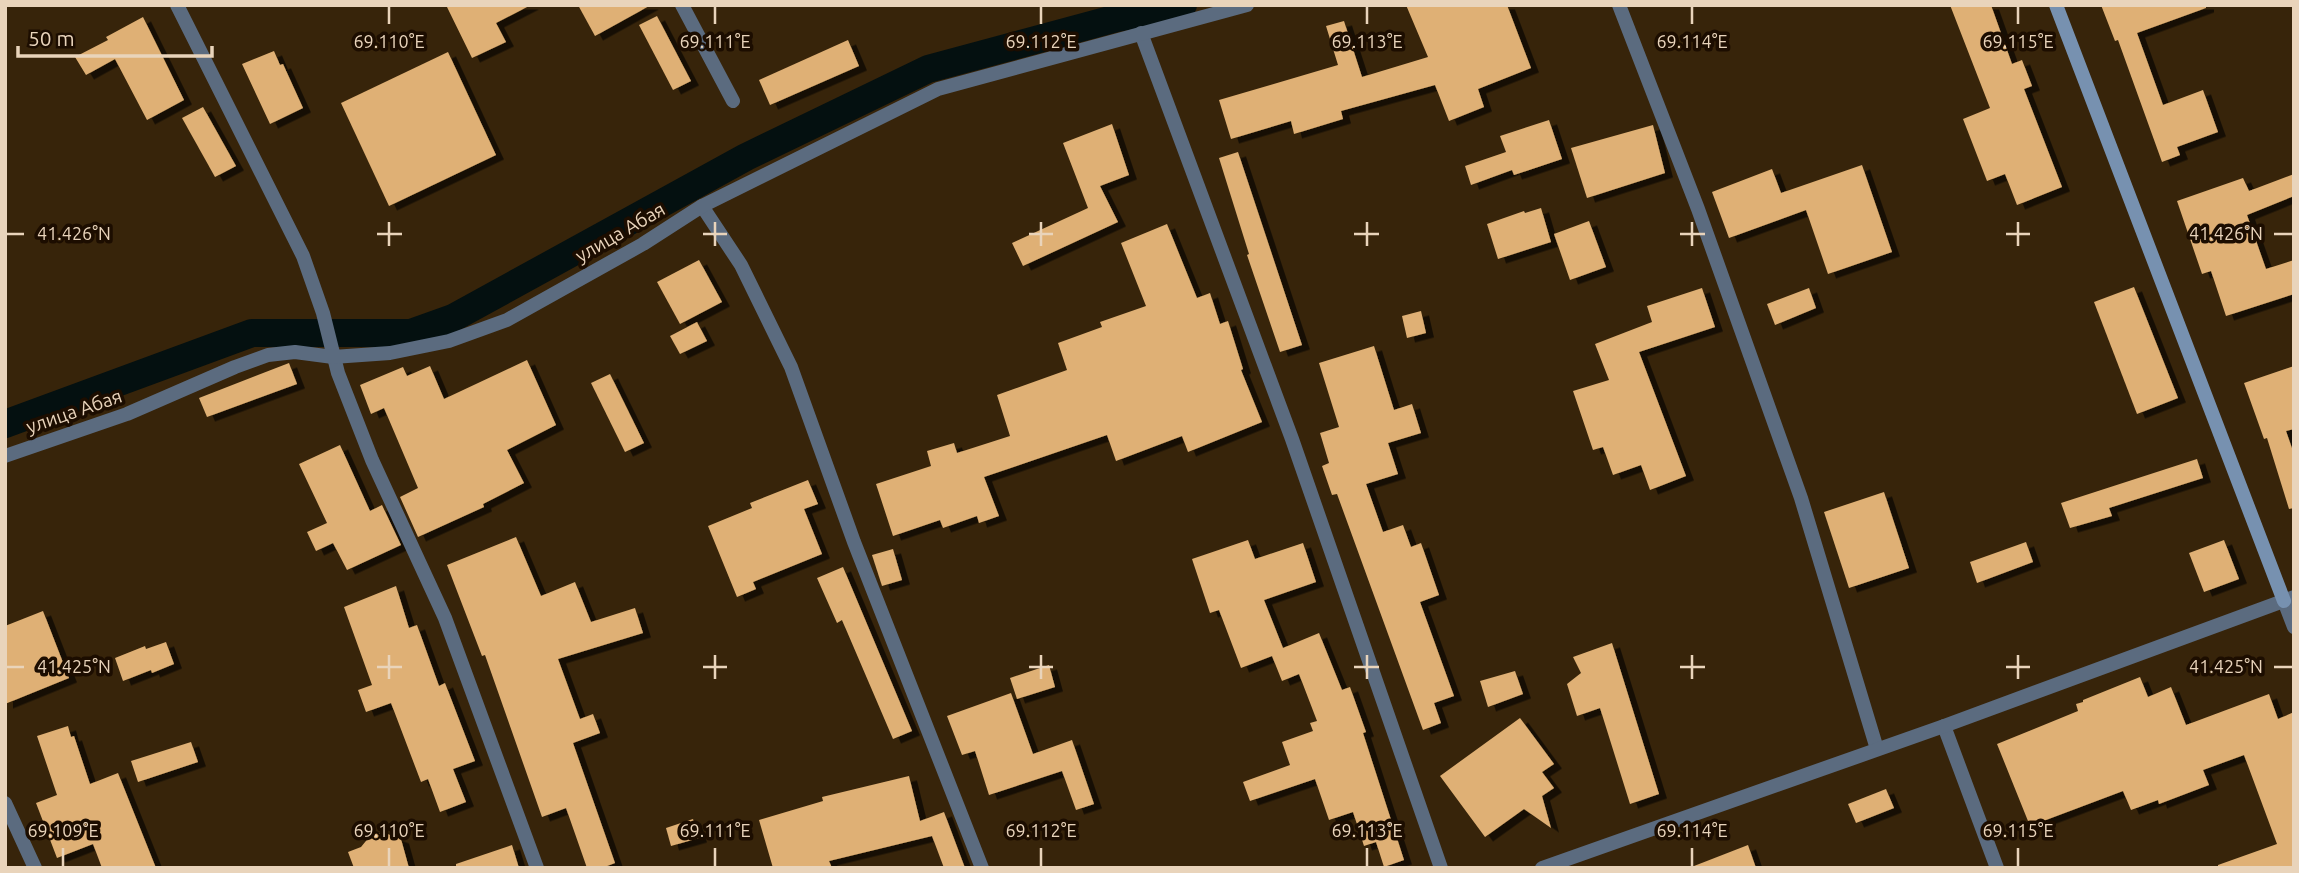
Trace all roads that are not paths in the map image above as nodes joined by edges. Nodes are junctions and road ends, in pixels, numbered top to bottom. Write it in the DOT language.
graph roads {
  1 [pos="177,5"];
  2 [pos="682,5"];
  3 [pos="1247,5"];
  4 [pos="1619,5"];
  5 [pos="2056,5"];
  6 [pos="1141,33"];
  7 [pos="733,102"];
  8 [pos="702,206"];
  9 [pos="333,351"];
  10 [pos="5,456"];
  11 [pos="2289,599"];
  12 [pos="2294,627"];
  13 [pos="1944,726"];
  14 [pos="1877,749"];
  15 [pos="5,803"];
  16 [pos="35,868"];
  17 [pos="537,868"];
  18 [pos="982,868"];
  19 [pos="1441,868"];
  20 [pos="1542,868"];
  21 [pos="1997,868"];
  1 -- 9 [label="street"];
  2 -- 7 [label="street"];
  3 -- 6 [label="street, улица Абая"];
  4 -- 14 [label="street"];
  5 -- 11 [label="main road"];
  6 -- 8 [label="street, улица Абая"];
  6 -- 19 [label="street"];
  8 -- 9 [label="street, улица Абая"];
  8 -- 18 [label="street"];
  9 -- 10 [label="street, улица Абая"];
  9 -- 17 [label="street"];
  11 -- 12 [label="street"];
  11 -- 13 [label="street"];
  13 -- 14 [label="street"];
  13 -- 21 [label="street"];
  14 -- 20 [label="street"];
  15 -- 16 [label="street"];
}
